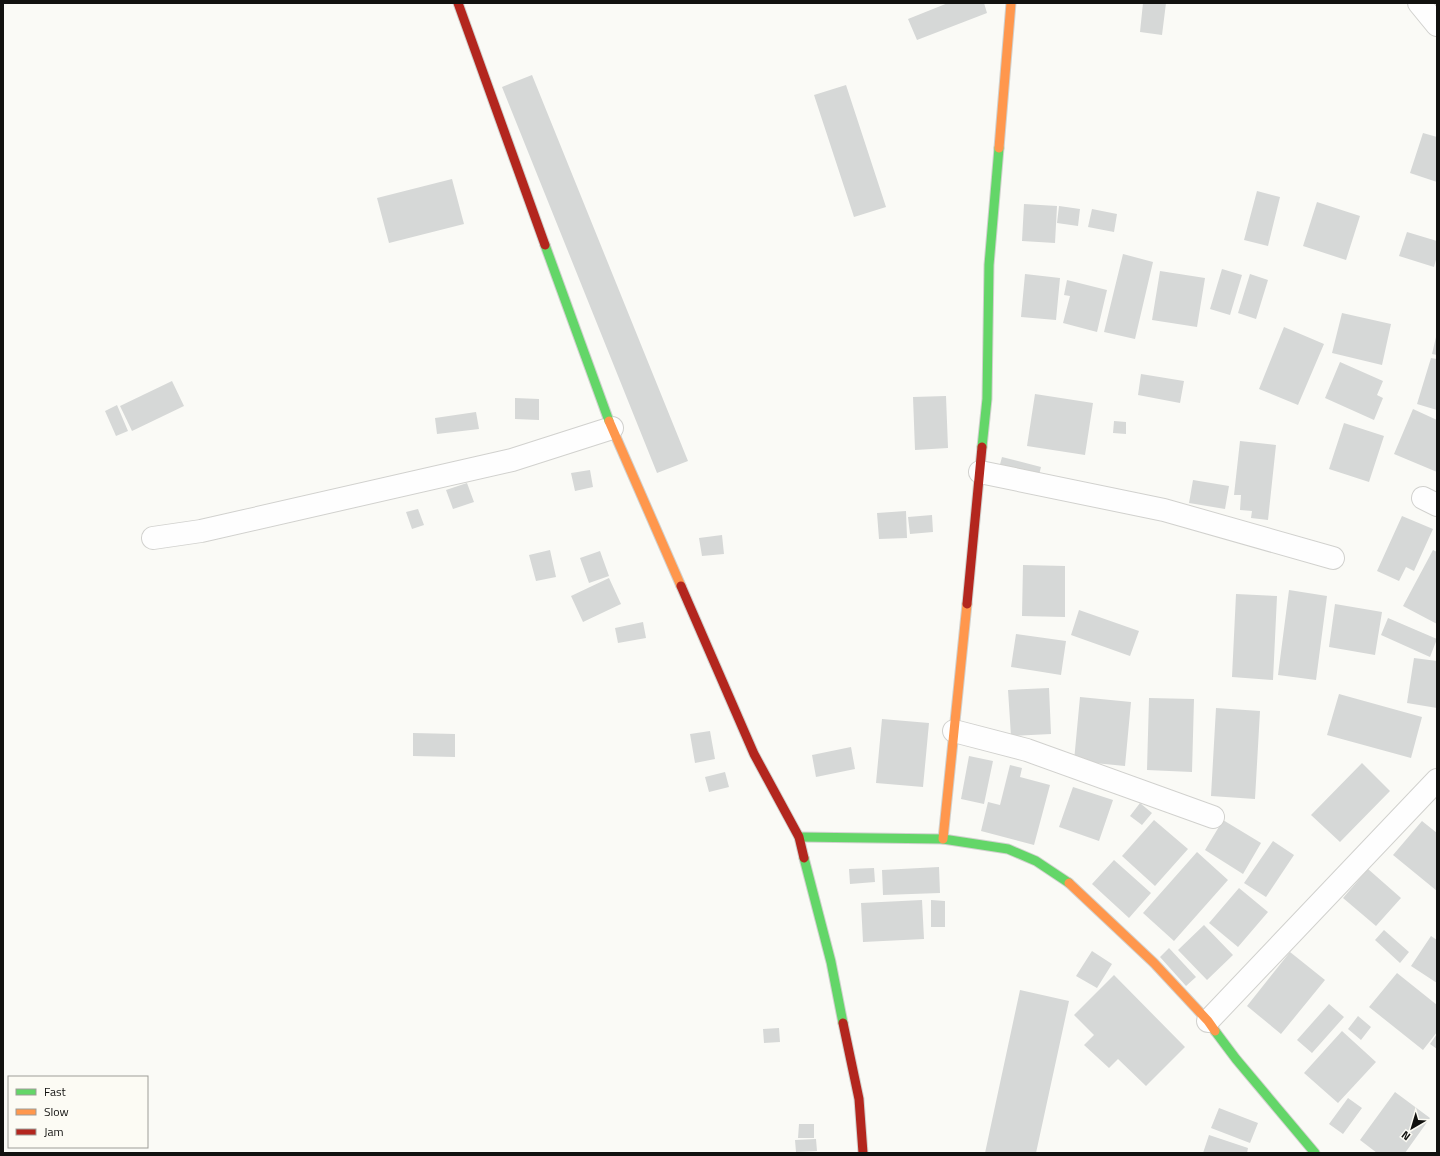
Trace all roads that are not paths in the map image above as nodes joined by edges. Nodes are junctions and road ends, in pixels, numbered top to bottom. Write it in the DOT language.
graph roads {
  1 [pos="458,3"];
  2 [pos="1011,3"];
  3 [pos="1419,3"];
  4 [pos="1437,25"];
  5 [pos="612,428"];
  6 [pos="980,472"];
  7 [pos="153,538"];
  8 [pos="1333,558"];
  9 [pos="954,731"];
  10 [pos="1437,780"];
  11 [pos="1213,817"];
  12 [pos="799,837"];
  13 [pos="943,839"];
  14 [pos="1208,1021"];
  15 [pos="863,1153"];
  16 [pos="1315,1153"];
  1 -- 5 [label="street"];
  2 -- 6 [label="street"];
  3 -- 4 [label="street"];
  5 -- 7 [label="street"];
  5 -- 12 [label="street"];
  6 -- 8 [label="street"];
  6 -- 9 [label="street"];
  9 -- 11 [label="street"];
  9 -- 13 [label="street"];
  10 -- 14 [label="street"];
  12 -- 13 [label="street"];
  12 -- 15 [label="street"];
  13 -- 14 [label="street"];
  14 -- 16 [label="street"];
}
